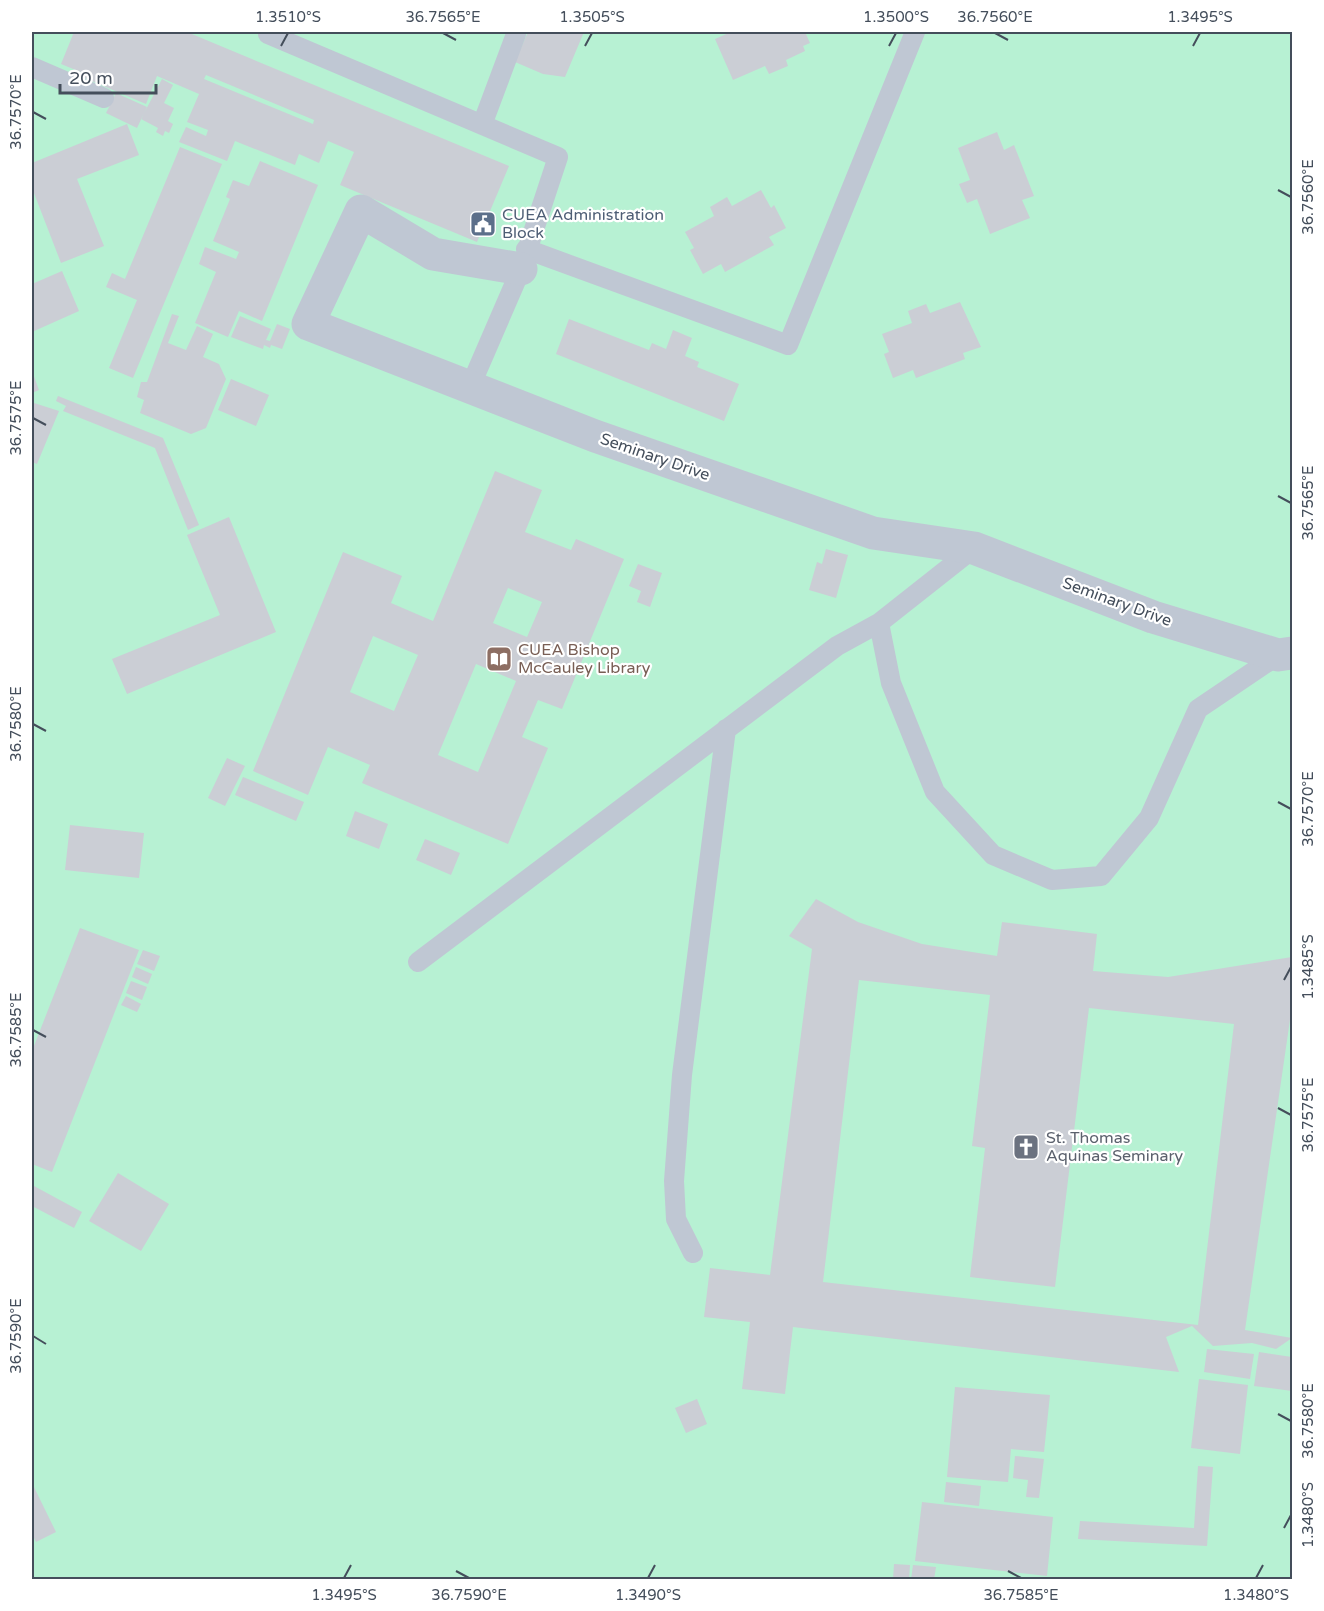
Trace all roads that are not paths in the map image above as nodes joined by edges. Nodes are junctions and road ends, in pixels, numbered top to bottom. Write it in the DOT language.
graph roads {
  1 [pos="269,32"];
  2 [pos="915,32"];
  3 [pos="516,34"];
  4 [pos="32,67"];
  5 [pos="104,98"];
  6 [pos="482,125"];
  7 [pos="523,259"];
  8 [pos="470,387"];
  9 [pos="974,548"];
  10 [pos="879,623"];
  11 [pos="1285,654"];
  12 [pos="726,729"];
  13 [pos="417,962"];
  14 [pos="693,1253"];
  1 -- 6 [label="lane"];
  2 -- 7 [label="lane"];
  3 -- 6 [label="lane"];
  4 -- 5 [label="lane"];
  6 -- 7 [label="lane"];
  7 -- 8 [label="lane"];
  7 -- 8 [label="street, Seminary Drive"];
  8 -- 9 [label="street, Seminary Drive"];
  9 -- 10 [label="lane"];
  9 -- 11 [label="street, Seminary Drive"];
  10 -- 11 [label="lane"];
  10 -- 12 [label="lane"];
  12 -- 13 [label="lane"];
  12 -- 14 [label="lane"];
}
